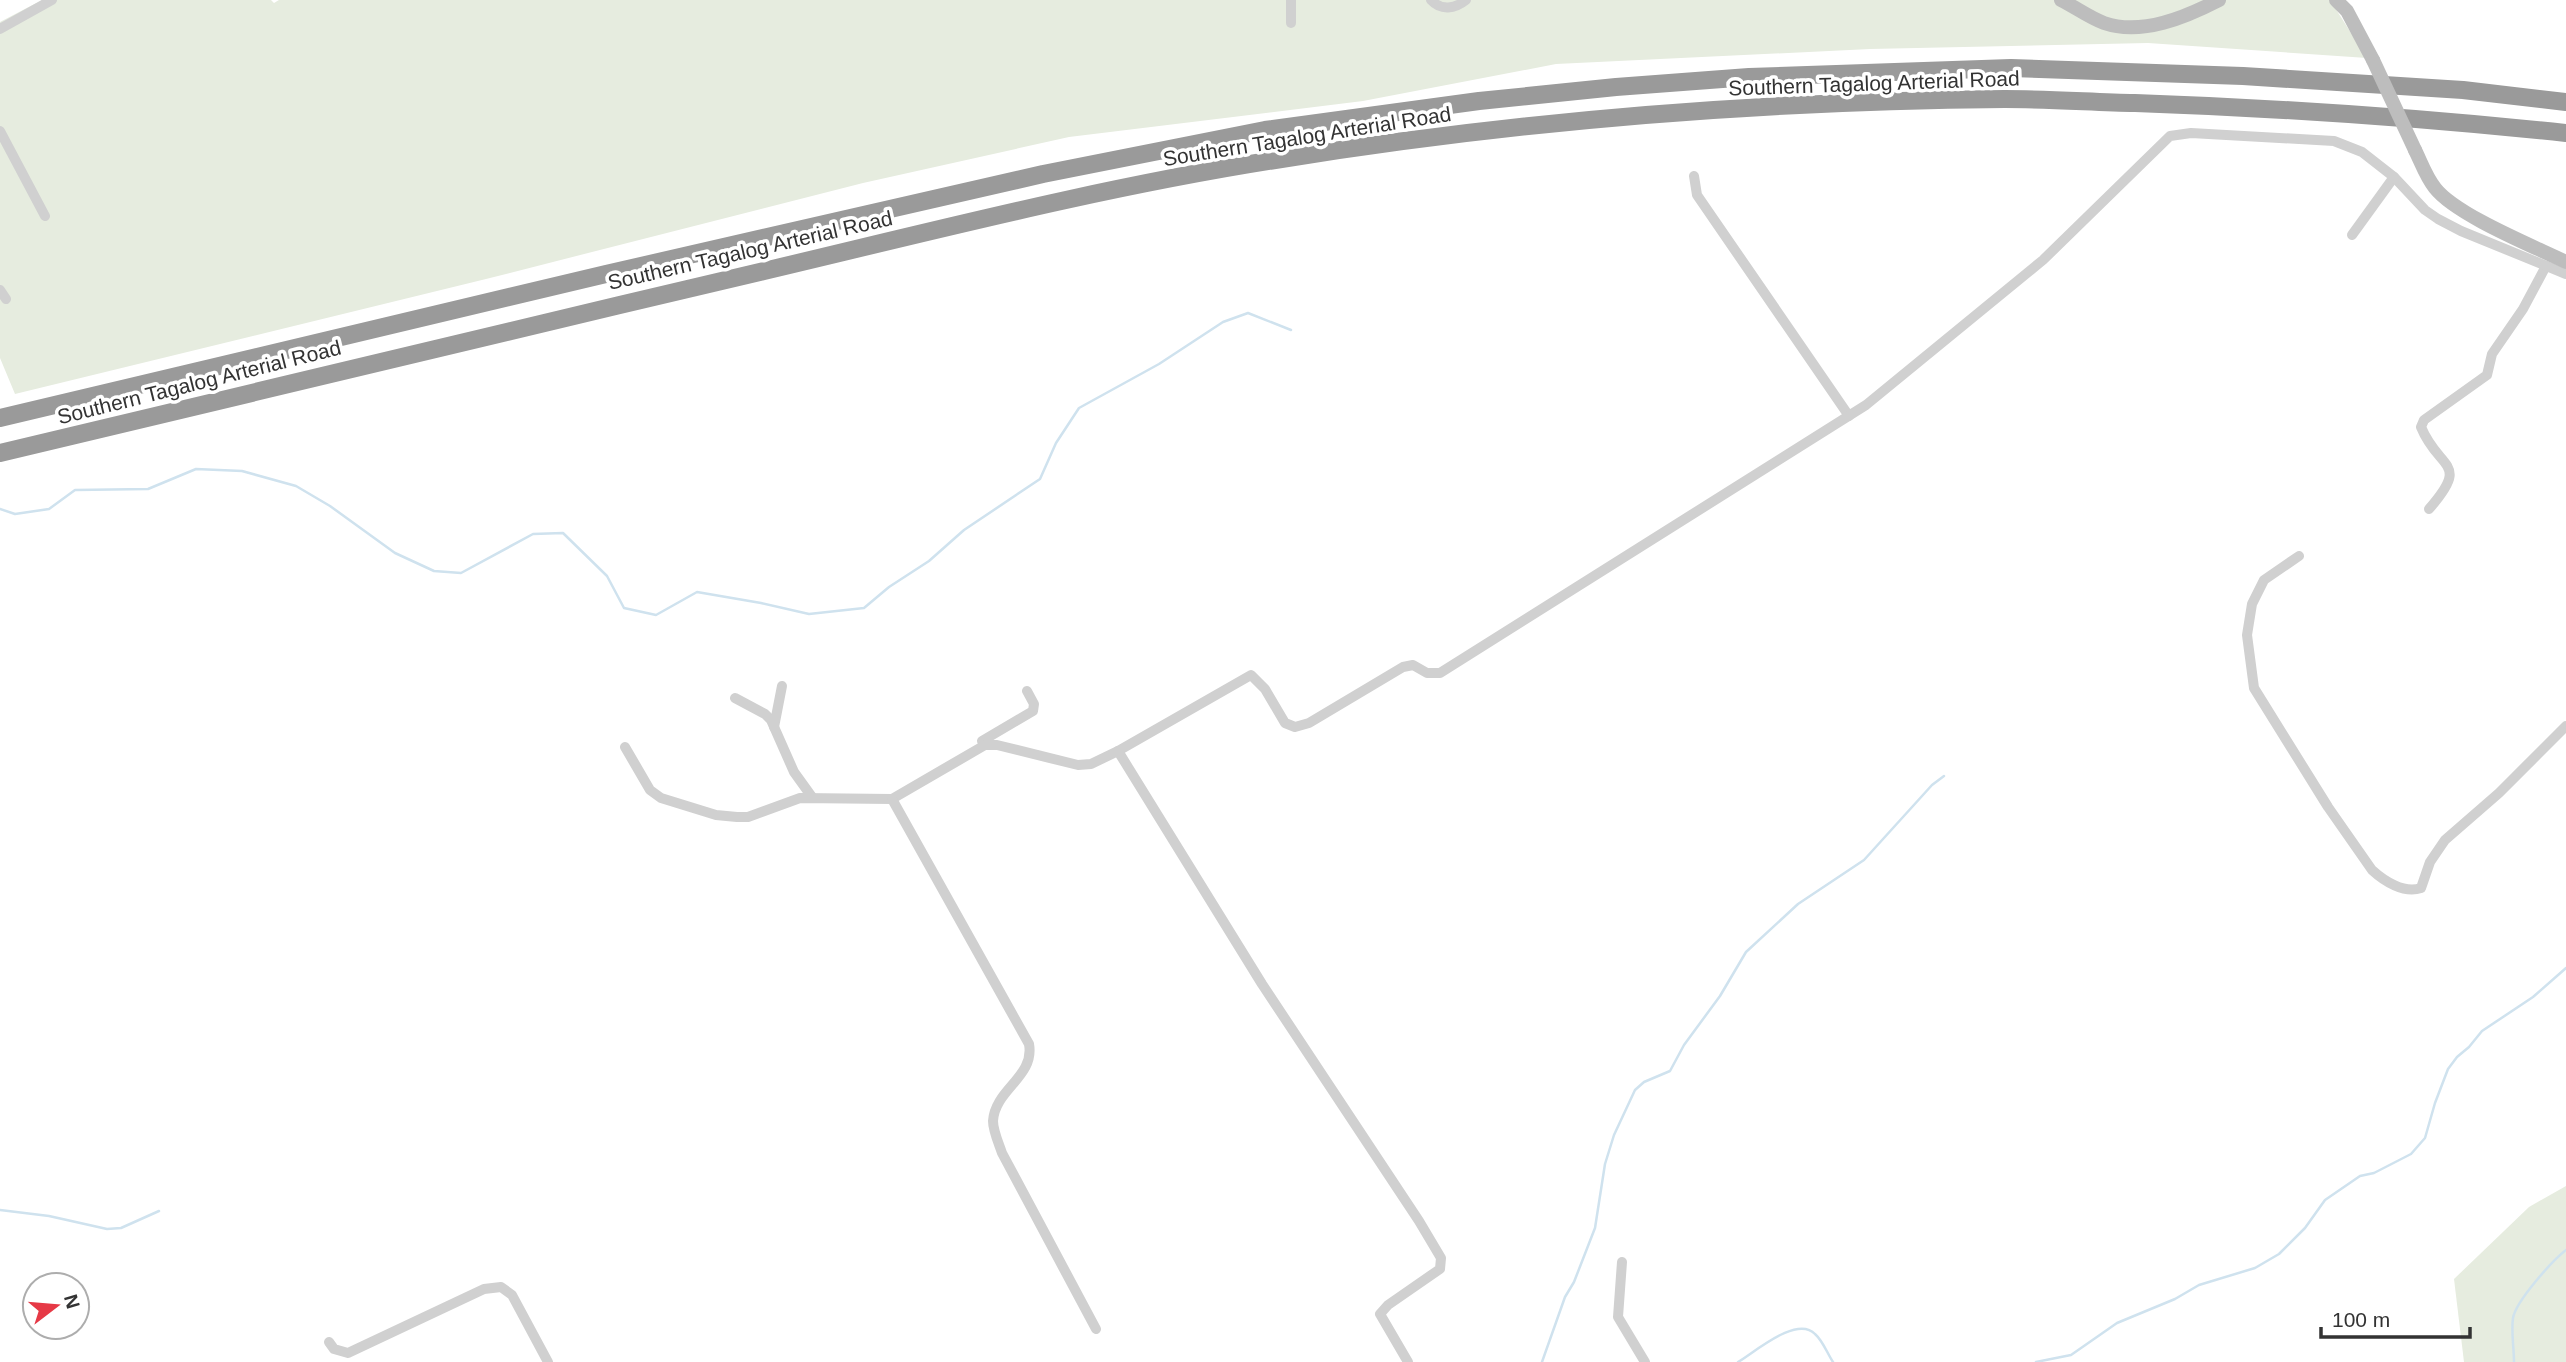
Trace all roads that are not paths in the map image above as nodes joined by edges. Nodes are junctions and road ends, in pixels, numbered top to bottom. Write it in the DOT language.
graph roads {
  1 [pos="52,0"];
  2 [pos="1291,0"];
  3 [pos="1431,0"];
  4 [pos="1466,0"];
  5 [pos="2061,0"];
  6 [pos="2219,0"];
  7 [pos="2336,0"];
  8 [pos="1291,23"];
  9 [pos="0,29"];
  10 [pos="2566,102"];
  11 [pos="0,131"];
  12 [pos="2566,134"];
  13 [pos="1694,176"];
  14 [pos="2393,177"];
  15 [pos="45,216"];
  16 [pos="2352,235"];
  17 [pos="2566,262"];
  18 [pos="2546,266"];
  19 [pos="2566,274"];
  20 [pos="1849,416"];
  21 [pos="0,418"];
  22 [pos="0,453"];
  23 [pos="2429,509"];
  24 [pos="2299,556"];
  25 [pos="782,686"];
  26 [pos="1027,691"];
  27 [pos="735,698"];
  28 [pos="2566,726"];
  29 [pos="774,728"];
  30 [pos="985,745"];
  31 [pos="625,747"];
  32 [pos="1118,751"];
  33 [pos="812,797"];
  34 [pos="892,799"];
  35 [pos="1622,1262"];
  36 [pos="1096,1329"];
  37 [pos="329,1342"];
  38 [pos="548,1362"];
  39 [pos="1408,1362"];
  40 [pos="1645,1362"];
  1 -- 9 [label="street"];
  2 -- 8 [label="street"];
  3 -- 4 [label="street"];
  5 -- 6 [label="main road"];
  7 -- 17 [label="main road, bridge"];
  10 -- 21 [label="highway, Southern Tagalog Arterial Road"];
  11 -- 15 [label="street"];
  12 -- 22 [label="highway, Southern Tagalog Arterial Road"];
  13 -- 20 [label="street"];
  14 -- 16 [label="street"];
  14 -- 18 [label="street"];
  14 -- 20 [label="street"];
  18 -- 19 [label="street"];
  18 -- 23 [label="street"];
  20 -- 32 [label="street"];
  24 -- 28 [label="street"];
  25 -- 29 [label="street"];
  26 -- 30 [label="street"];
  27 -- 29 [label="street"];
  29 -- 33 [label="street"];
  30 -- 32 [label="street"];
  30 -- 34 [label="street"];
  31 -- 33 [label="street"];
  32 -- 39 [label="street"];
  33 -- 34 [label="street"];
  34 -- 36 [label="street"];
  35 -- 40 [label="street"];
  37 -- 38 [label="street"];
}
